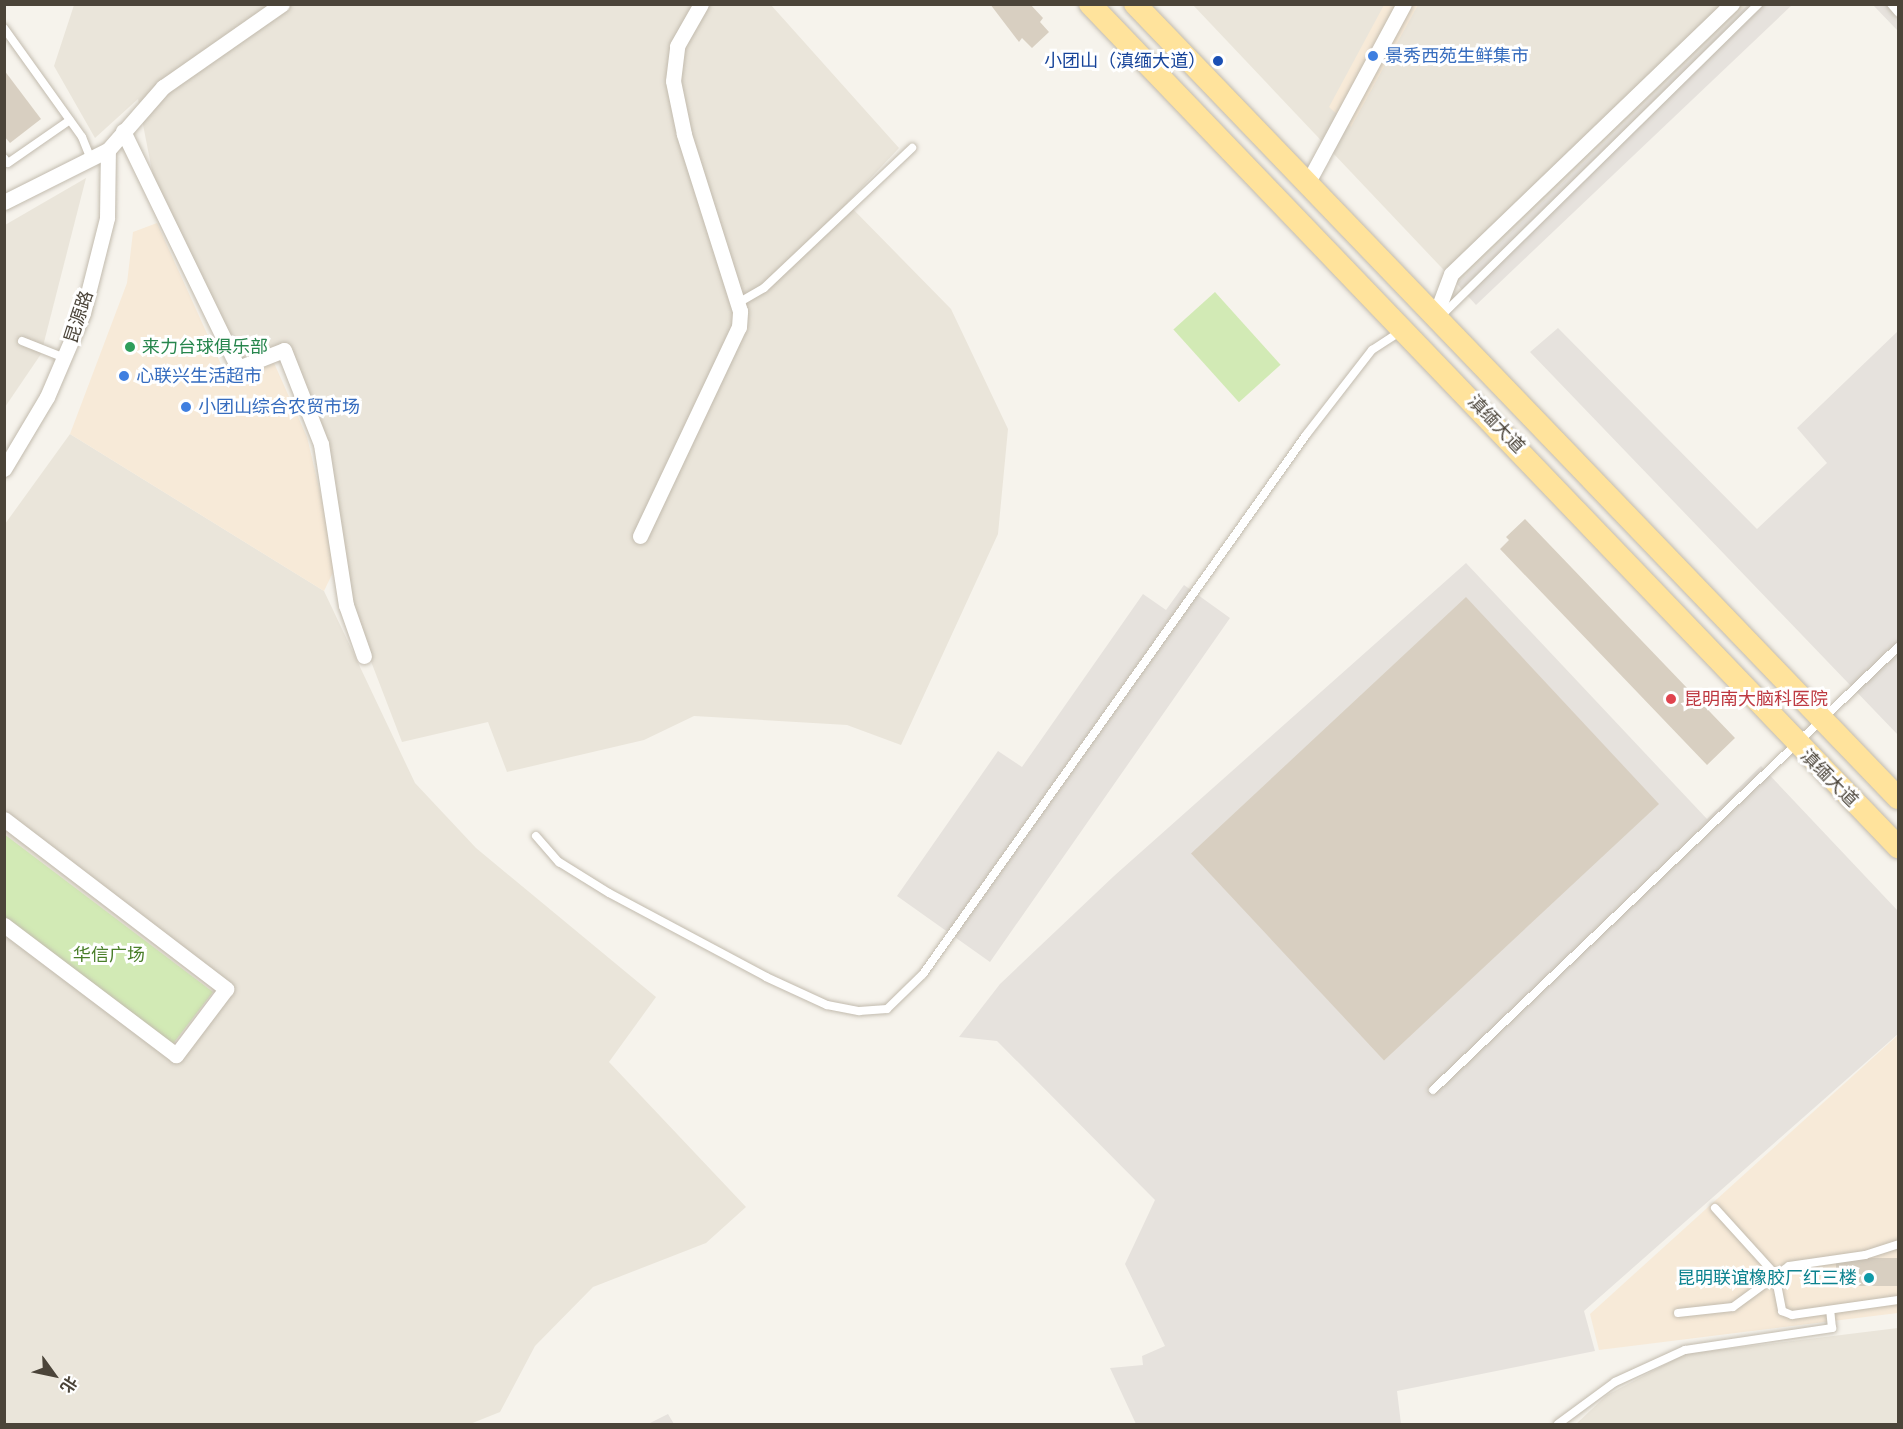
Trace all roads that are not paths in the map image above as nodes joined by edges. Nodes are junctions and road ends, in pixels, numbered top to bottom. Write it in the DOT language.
graph roads {
  1 [pos="282,4"];
  2 [pos="701,4"];
  3 [pos="1090,4"];
  4 [pos="1135,4"];
  5 [pos="1404,4"];
  6 [pos="1732,4"];
  7 [pos="1759,4"];
  8 [pos="1891,4"];
  9 [pos="1899,12"];
  10 [pos="4,28"];
  11 [pos="69,120"];
  12 [pos="123,131"];
  13 [pos="912,148"];
  14 [pos="108,150"];
  15 [pos="4,158"];
  16 [pos="91,159"];
  17 [pos="1308,182"];
  18 [pos="4,202"];
  19 [pos="738,303"];
  20 [pos="1438,316"];
  21 [pos="1404,328"];
  22 [pos="22,341"];
  23 [pos="65,358"];
  24 [pos="4,469"];
  25 [pos="640,536"];
  26 [pos="1899,646"];
  27 [pos="364,656"];
  28 [pos="1822,719"];
  29 [pos="1797,745"];
  30 [pos="1899,798"];
  31 [pos="4,819"];
  32 [pos="536,836"];
  33 [pos="1899,847"];
  34 [pos="4,925"];
  35 [pos="1433,1090"];
  36 [pos="1715,1208"];
  37 [pos="1899,1244"];
  38 [pos="1775,1274"];
  39 [pos="1899,1300"];
  40 [pos="1830,1310"];
  41 [pos="1678,1313"];
  42 [pos="1558,1425"];
  1 -- 12 [label="street"];
  2 -- 19 [label="street"];
  3 -- 21 [label="main road, 滇缅大道"];
  4 -- 17 [label="main road, 滇缅大道"];
  5 -- 17 [label="street"];
  6 -- 20 [label="street"];
  7 -- 20 [label="lane"];
  8 -- 9 [label="lane"];
  10 -- 11 [label="lane"];
  11 -- 15 [label="lane"];
  11 -- 16 [label="lane"];
  12 -- 14 [label="street"];
  12 -- 27 [label="street"];
  13 -- 19 [label="lane"];
  14 -- 16 [label="street"];
  14 -- 23 [label="street, 昆源路"];
  16 -- 18 [label="street"];
  17 -- 20 [label="main road, 滇缅大道"];
  19 -- 25 [label="street"];
  20 -- 28 [label="main road, 滇缅大道"];
  21 -- 29 [label="main road, 滇缅大道"];
  21 -- 32 [label="lane"];
  22 -- 23 [label="lane"];
  23 -- 24 [label="street, 昆源路"];
  26 -- 28 [label="lane"];
  28 -- 29 [label="lane"];
  28 -- 30 [label="main road, 滇缅大道"];
  29 -- 33 [label="main road, 滇缅大道"];
  29 -- 35 [label="lane"];
  31 -- 34 [label="street"];
  36 -- 38 [label="lane"];
  37 -- 38 [label="lane"];
  38 -- 40 [label="lane"];
  38 -- 41 [label="lane"];
  39 -- 40 [label="lane"];
  40 -- 42 [label="lane"];
}
